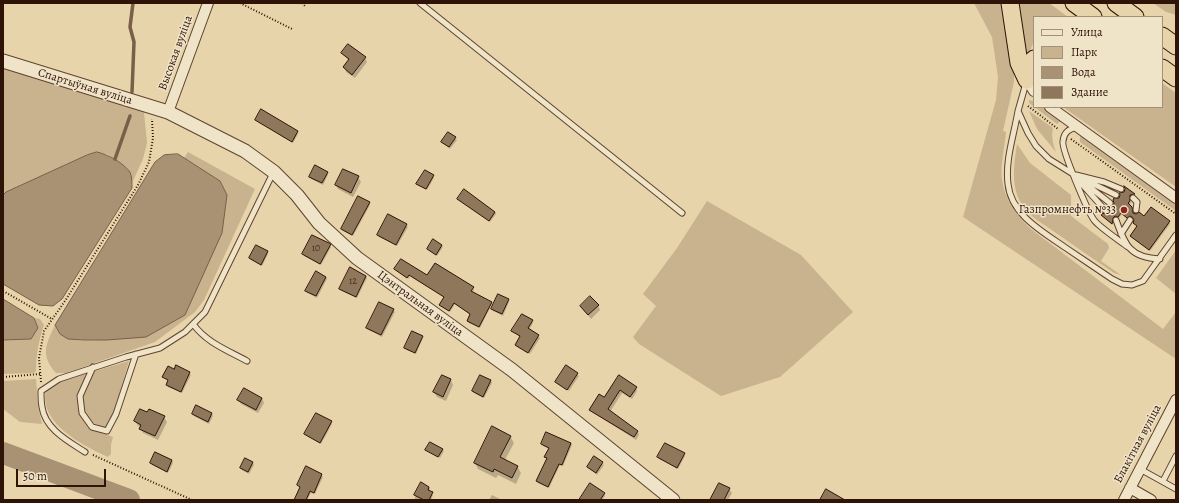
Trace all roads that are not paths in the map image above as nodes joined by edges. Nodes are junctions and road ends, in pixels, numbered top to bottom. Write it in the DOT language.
graph roads {
  1 [pos="208,3"];
  2 [pos="420,3"];
  3 [pos="1010,3"];
  4 [pos="1074,3"];
  5 [pos="1116,3"];
  6 [pos="1092,16"];
  7 [pos="1134,16"];
  8 [pos="1163,37"];
  9 [pos="1176,46"];
  10 [pos="3,62"];
  11 [pos="1033,66"];
  12 [pos="1163,69"];
  13 [pos="1176,78"];
  14 [pos="1030,86"];
  15 [pos="1051,108"];
  16 [pos="1018,111"];
  17 [pos="168,112"];
  18 [pos="1078,126"];
  19 [pos="274,172"];
  20 [pos="1073,174"];
  21 [pos="1122,189"];
  22 [pos="1116,195"];
  23 [pos="1133,198"];
  24 [pos="1176,198"];
  25 [pos="1110,203"];
  26 [pos="1105,210"];
  27 [pos="1136,210"];
  28 [pos="682,213"];
  29 [pos="1116,220"];
  30 [pos="1130,220"];
  31 [pos="1121,234"];
  32 [pos="1176,235"];
  33 [pos="1128,247"];
  34 [pos="1160,259"];
  35 [pos="193,324"];
  36 [pos="136,354"];
  37 [pos="247,361"];
  38 [pos="93,368"];
  39 [pos="1176,400"];
  40 [pos="86,452"];
  41 [pos="1176,456"];
  42 [pos="1140,468"];
  43 [pos="1163,481"];
  44 [pos="1130,488"];
  45 [pos="1176,489"];
  46 [pos="674,500"];
  47 [pos="1124,500"];
  48 [pos="1151,500"];
  1 -- 17 [label="street, Высокая вуліца"];
  2 -- 28 [label="lane"];
  3 -- 14 [label="highway"];
  4 -- 6 [label="highway"];
  5 -- 7 [label="highway"];
  8 -- 9 [label="highway"];
  10 -- 17 [label="street, Спартыўная вуліца"];
  11 -- 14 [label="highway"];
  12 -- 13 [label="highway"];
  14 -- 16 [label="lane"];
  15 -- 18 [label="street"];
  16 -- 20 [label="lane"];
  16 -- 34 [label="lane"];
  17 -- 19 [label="street, Цэнтральная вуліца"];
  18 -- 20 [label="lane"];
  18 -- 24 [label="street"];
  19 -- 35 [label="lane"];
  19 -- 46 [label="street, Цэнтральная вуліца"];
  20 -- 21 [label="lane"];
  20 -- 22 [label="lane"];
  20 -- 25 [label="lane"];
  20 -- 26 [label="lane"];
  20 -- 33 [label="lane"];
  23 -- 27 [label="lane"];
  29 -- 31 [label="lane"];
  30 -- 31 [label="lane"];
  31 -- 33 [label="lane"];
  32 -- 34 [label="lane"];
  33 -- 34 [label="lane"];
  35 -- 36 [label="lane"];
  35 -- 37 [label="lane"];
  36 -- 38 [label="lane"];
  36 -- 38 [label="lane"];
  38 -- 40 [label="lane"];
  39 -- 42 [label="street, Блакітная вуліца"];
  41 -- 43 [label="lane"];
  42 -- 43 [label="lane"];
  42 -- 44 [label="street, Блакітная вуліца"];
  43 -- 45 [label="lane"];
  44 -- 47 [label="street, Блакітная вуліца"];
  44 -- 48 [label="street"];
}
